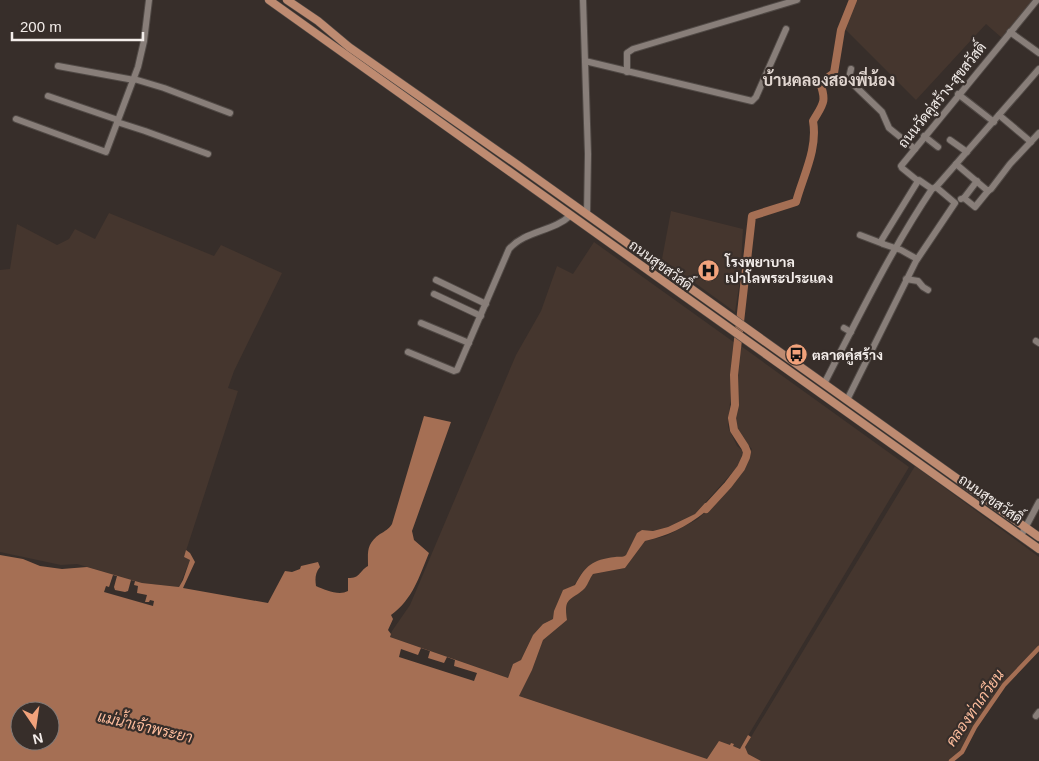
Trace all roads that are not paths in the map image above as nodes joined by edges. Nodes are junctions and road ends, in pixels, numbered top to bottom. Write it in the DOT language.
graph roads {
  1 [pos="150,0"];
  2 [pos="269,0"];
  3 [pos="287,0"];
  4 [pos="583,0"];
  5 [pos="797,0"];
  6 [pos="1037,0"];
  7 [pos="786,29"];
  8 [pos="1010,32"];
  9 [pos="1039,53"];
  10 [pos="585,61"];
  11 [pos="58,66"];
  12 [pos="851,68"];
  13 [pos="1039,69"];
  14 [pos="626,72"];
  15 [pos="134,79"];
  16 [pos="958,94"];
  17 [pos="48,96"];
  18 [pos="230,113"];
  19 [pos="999,115"];
  20 [pos="16,119"];
  21 [pos="118,121"];
  22 [pos="994,122"];
  23 [pos="1039,133"];
  24 [pos="924,136"];
  25 [pos="950,140"];
  26 [pos="1031,142"];
  27 [pos="938,147"];
  28 [pos="915,149"];
  29 [pos="967,152"];
  30 [pos="208,154"];
  31 [pos="956,164"];
  32 [pos="918,181"];
  33 [pos="977,182"];
  34 [pos="934,188"];
  35 [pos="988,191"];
  36 [pos="964,198"];
  37 [pos="955,201"];
  38 [pos="587,214"];
  39 [pos="571,215"];
  40 [pos="860,235"];
  41 [pos="881,243"];
  42 [pos="895,248"];
  43 [pos="917,259"];
  44 [pos="906,279"];
  45 [pos="436,280"];
  46 [pos="928,290"];
  47 [pos="434,294"];
  48 [pos="486,304"];
  49 [pos="481,316"];
  50 [pos="420,323"];
  51 [pos="844,328"];
  52 [pos="851,332"];
  53 [pos="469,343"];
  54 [pos="408,352"];
  55 [pos="824,384"];
  56 [pos="846,400"];
  57 [pos="1039,502"];
  58 [pos="1026,527"];
  59 [pos="1021,536"];
  60 [pos="1039,537"];
  61 [pos="1039,549"];
  1 -- 15 [label="street"];
  2 -- 39 [label="main road, ถนนสุขสวัสดิ์"];
  3 -- 38 [label="main road, ถนนสุขสวัสดิ์"];
  4 -- 10 [label="street"];
  5 -- 14 [label="street"];
  6 -- 8 [label="street, ถนนวัดคู่สร้าง-สุขสวัสดิ์"];
  7 -- 14 [label="street"];
  8 -- 9 [label="street"];
  8 -- 16 [label="street, ถนนวัดคู่สร้าง-สุขสวัสดิ์"];
  10 -- 14 [label="street"];
  10 -- 38 [label="street"];
  11 -- 15 [label="street"];
  12 -- 28 [label="street"];
  13 -- 19 [label="street"];
  15 -- 18 [label="street"];
  15 -- 21 [label="street"];
  16 -- 22 [label="street"];
  16 -- 24 [label="street, ถนนวัดคู่สร้าง-สุขสวัสดิ์"];
  17 -- 21 [label="street"];
  19 -- 22 [label="street"];
  19 -- 26 [label="street"];
  20 -- 21 [label="street"];
  21 -- 30 [label="street"];
  22 -- 29 [label="street"];
  23 -- 26 [label="street"];
  24 -- 27 [label="street"];
  24 -- 28 [label="street, ถนนวัดคู่สร้าง-สุขสวัสดิ์"];
  25 -- 29 [label="street"];
  26 -- 35 [label="street"];
  28 -- 32 [label="street, ถนนวัดคู่สร้าง-สุขสวัสดิ์"];
  29 -- 31 [label="street"];
  31 -- 33 [label="street"];
  31 -- 34 [label="street"];
  32 -- 34 [label="street"];
  32 -- 41 [label="street"];
  33 -- 35 [label="street"];
  33 -- 36 [label="street"];
  34 -- 37 [label="street"];
  34 -- 42 [label="street"];
  35 -- 36 [label="street"];
  36 -- 37 [label="street"];
  37 -- 43 [label="street"];
  38 -- 55 [label="main road, ถนนสุขสวัสดิ์"];
  39 -- 48 [label="street"];
  39 -- 59 [label="main road, ถนนสุขสวัสดิ์"];
  40 -- 41 [label="street"];
  41 -- 42 [label="street"];
  42 -- 43 [label="street"];
  42 -- 52 [label="street"];
  43 -- 44 [label="street"];
  44 -- 46 [label="street"];
  44 -- 56 [label="street"];
  45 -- 48 [label="street"];
  47 -- 49 [label="street"];
  48 -- 49 [label="street"];
  49 -- 53 [label="street"];
  50 -- 53 [label="street"];
  51 -- 52 [label="street"];
  52 -- 55 [label="street"];
  53 -- 54 [label="street"];
  55 -- 56 [label="main road, ถนนสุขสวัสดิ์"];
  56 -- 58 [label="main road, ถนนสุขสวัสดิ์"];
  57 -- 58 [label="street"];
  58 -- 59 [label="street"];
  58 -- 60 [label="main road, ถนนสุขสวัสดิ์"];
  59 -- 61 [label="main road, ถนนสุขสวัสดิ์"];
}
